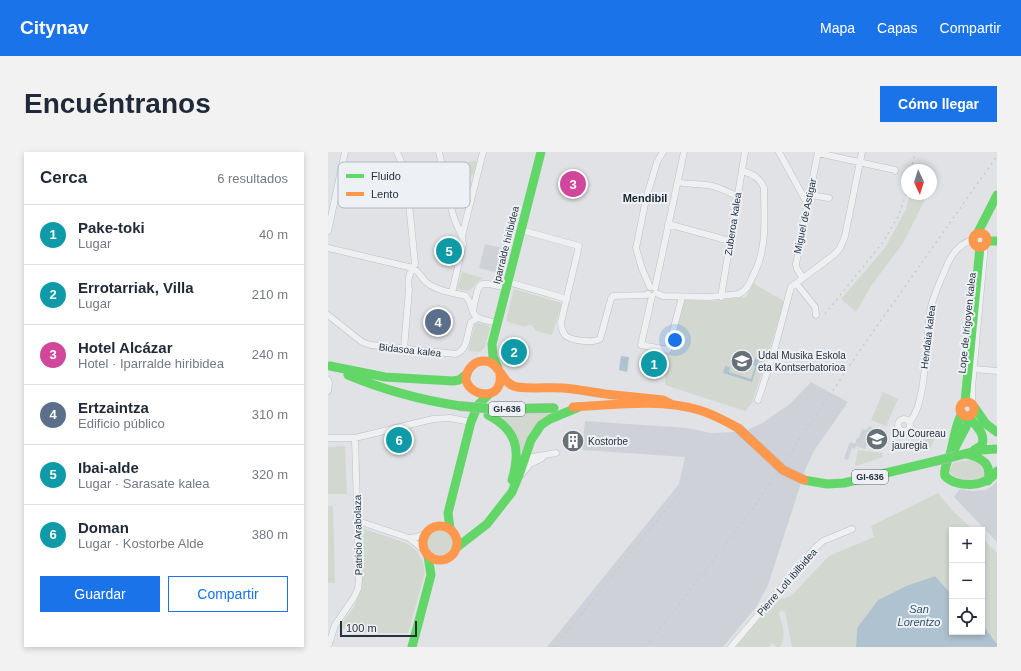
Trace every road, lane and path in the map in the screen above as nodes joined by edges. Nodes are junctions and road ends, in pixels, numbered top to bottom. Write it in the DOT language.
graph roads {
  1 [pos="345,152"];
  2 [pos="397,152"];
  3 [pos="440,152"];
  4 [pos="483,152"];
  5 [pos="541,152"];
  6 [pos="663,152"];
  7 [pos="684,152"];
  8 [pos="745,152"];
  9 [pos="779,152"];
  10 [pos="818,152"];
  11 [pos="862,152"];
  12 [pos="343,162"];
  13 [pos="401,162"];
  14 [pos="442,162"];
  15 [pos="860,162"];
  16 [pos="742,171"];
  17 [pos="895,171"];
  18 [pos="678,182"];
  19 [pos="338,185"];
  20 [pos="810,195"];
  21 [pos="997,195"];
  22 [pos="738,196"];
  23 [pos="830,198"];
  24 [pos="470,204"];
  25 [pos="808,205"];
  26 [pos="410,208"];
  27 [pos="451,208"];
  28 [pos="469,208"];
  29 [pos="668,224"];
  30 [pos="521,230"];
  31 [pos="328,231"];
  32 [pos="462,236"];
  33 [pos="975,237"];
  34 [pos="730,241"];
  35 [pos="997,241"];
  36 [pos="984,244"];
  37 [pos="328,248"];
  38 [pos="413,268"];
  39 [pos="803,278"];
  40 [pos="796,284"];
  41 [pos="507,285"];
  42 [pos="478,290"];
  43 [pos="452,292"];
  44 [pos="652,292"];
  45 [pos="466,296"];
  46 [pos="682,297"];
  47 [pos="721,297"];
  48 [pos="567,299"];
  49 [pos="473,310"];
  50 [pos="328,315"];
  51 [pos="816,315"];
  52 [pos="478,318"];
  53 [pos="498,323"];
  54 [pos="492,344"];
  55 [pos="404,349"];
  56 [pos="479,362"];
  57 [pos="329,366"];
  58 [pos="974,369"];
  59 [pos="499,371"];
  60 [pos="997,371"];
  61 [pos="467,374"];
  62 [pos="328,380"];
  63 [pos="470,388"];
  64 [pos="328,391"];
  65 [pos="489,394"];
  66 [pos="758,400"];
  67 [pos="671,404"];
  68 [pos="460,406"];
  69 [pos="579,407"];
  70 [pos="475,410"];
  71 [pos="968,410"];
  72 [pos="471,422"];
  73 [pos="909,422"];
  74 [pos="997,432"];
  75 [pos="328,438"];
  76 [pos="355,438"];
  77 [pos="997,449"];
  78 [pos="954,453"];
  79 [pos="966,454"];
  80 [pos="525,459"];
  81 [pos="997,471"];
  82 [pos="520,477"];
  83 [pos="988,481"];
  84 [pos="503,503"];
  85 [pos="448,513"];
  86 [pos="358,521"];
  87 [pos="439,525"];
  88 [pos="852,529"];
  89 [pos="452,530"];
  90 [pos="474,533"];
  91 [pos="424,534"];
  92 [pos="409,538"];
  93 [pos="456,548"];
  94 [pos="426,553"];
  95 [pos="444,559"];
  96 [pos="431,575"];
  97 [pos="328,647"];
  98 [pos="412,647"];
  99 [pos="732,647"];
  1 -- 12 [label="street"];
  2 -- 13 [label="street"];
  3 -- 14 [label="street"];
  4 -- 24 [label="street"];
  5 -- 30 [label="main road, Iparralde hiribidea"];
  6 -- 44 [label="street"];
  7 -- 18 [label="street"];
  8 -- 16 [label="street, Zuberoa kalea"];
  9 -- 25 [label="street"];
  10 -- 15 [label="street"];
  10 -- 20 [label="street, Miguel de Astigar"];
  11 -- 15 [label="street"];
  15 -- 17 [label="street"];
  15 -- 39 [label="street"];
  16 -- 22 [label="street, Zuberoa kalea"];
  16 -- 47 [label="street"];
  18 -- 22 [label="street"];
  18 -- 29 [label="street"];
  19 -- 31 [label="street"];
  20 -- 23 [label="street"];
  20 -- 25 [label="street, Miguel de Astigar"];
  21 -- 33 [label="main road"];
  22 -- 34 [label="street, Zuberoa kalea"];
  25 -- 39 [label="street, Miguel de Astigar"];
  26 -- 38 [label="street"];
  27 -- 32 [label="street"];
  28 -- 32 [label="street"];
  29 -- 34 [label="street"];
  29 -- 44 [label="street"];
  30 -- 41 [label="main road, Iparralde hiribidea"];
  30 -- 48 [label="street"];
  32 -- 43 [label="street"];
  33 -- 36 [label="main road"];
  33 -- 73 [label="street, Hendaia kalea"];
  34 -- 47 [label="street, Zuberoa kalea"];
  35 -- 36 [label="main road"];
  36 -- 58 [label="street, Lope de Irigoyen kalea"];
  36 -- 71 [label="main road, Lope de Irigoyen kalea"];
  37 -- 38 [label="street"];
  38 -- 43 [label="street"];
  38 -- 55 [label="street"];
  39 -- 40 [label="street"];
  40 -- 51 [label="street"];
  40 -- 66 [label="street"];
  41 -- 42 [label="street"];
  41 -- 48 [label="street"];
  41 -- 53 [label="main road, Iparralde hiribidea"];
  42 -- 45 [label="street"];
  42 -- 49 [label="street"];
  43 -- 45 [label="street"];
  44 -- 46 [label="street"];
  44 -- 46 [label="street"];
  44 -- 48 [label="street"];
  45 -- 49 [label="street"];
  46 -- 47 [label="street"];
  49 -- 52 [label="street"];
  50 -- 55 [label="street, Bidasoa kalea"];
  52 -- 53 [label="street"];
  52 -- 55 [label="street, Bidasoa kalea"];
  53 -- 54 [label="main road, Iparralde hiribidea"];
  54 -- 56 [label="main road, Iparralde hiribidea"];
  54 -- 59 [label="main road, Iparralde hiribidea"];
  56 -- 59 [label="main road"];
  56 -- 61 [label="main road"];
  57 -- 61 [label="main road"];
  57 -- 68 [label="main road, GI-636"];
  58 -- 60 [label="street"];
  58 -- 71 [label="street, Lope de Irigoyen kalea"];
  59 -- 65 [label="main road"];
  59 -- 67 [label="main road"];
  61 -- 63 [label="main road"];
  62 -- 64 [label="street"];
  63 -- 65 [label="main road"];
  63 -- 70 [label="main road"];
  65 -- 70 [label="main road"];
  67 -- 69 [label="main road, GI-636"];
  67 -- 78 [label="main road, GI-636, bridge"];
  68 -- 69 [label="main road, GI-636, bridge"];
  68 -- 84 [label="main road, bridge"];
  69 -- 80 [label="main road"];
  70 -- 72 [label="main road"];
  71 -- 74 [label="main road"];
  71 -- 78 [label="main road"];
  71 -- 79 [label="main road"];
  72 -- 76 [label="street"];
  72 -- 85 [label="main road"];
  75 -- 76 [label="street"];
  76 -- 86 [label="street, Patricio Arabolaza"];
  77 -- 79 [label="main road, GI-636"];
  78 -- 79 [label="main road, GI-636"];
  78 -- 83 [label="main road"];
  79 -- 83 [label="main road"];
  80 -- 82 [label="main road"];
  80 -- 82 [label="street"];
  80 -- 84 [label="street"];
  81 -- 83 [label="main road"];
  82 -- 84 [label="main road"];
  84 -- 90 [label="main road"];
  85 -- 87 [label="main road"];
  85 -- 89 [label="main road"];
  86 -- 92 [label="street"];
  86 -- 97 [label="street, Patricio Arabolaza"];
  87 -- 89 [label="main road"];
  87 -- 91 [label="main road"];
  88 -- 99 [label="street, Pierre Loti ibilbidea"];
  89 -- 90 [label="main road"];
  89 -- 93 [label="main road"];
  90 -- 93 [label="main road"];
  91 -- 92 [label="street"];
  91 -- 94 [label="main road"];
  92 -- 94 [label="street"];
  93 -- 95 [label="main road"];
  94 -- 95 [label="main road"];
  94 -- 96 [label="main road"];
  95 -- 96 [label="main road"];
  96 -- 98 [label="main road"];
}
